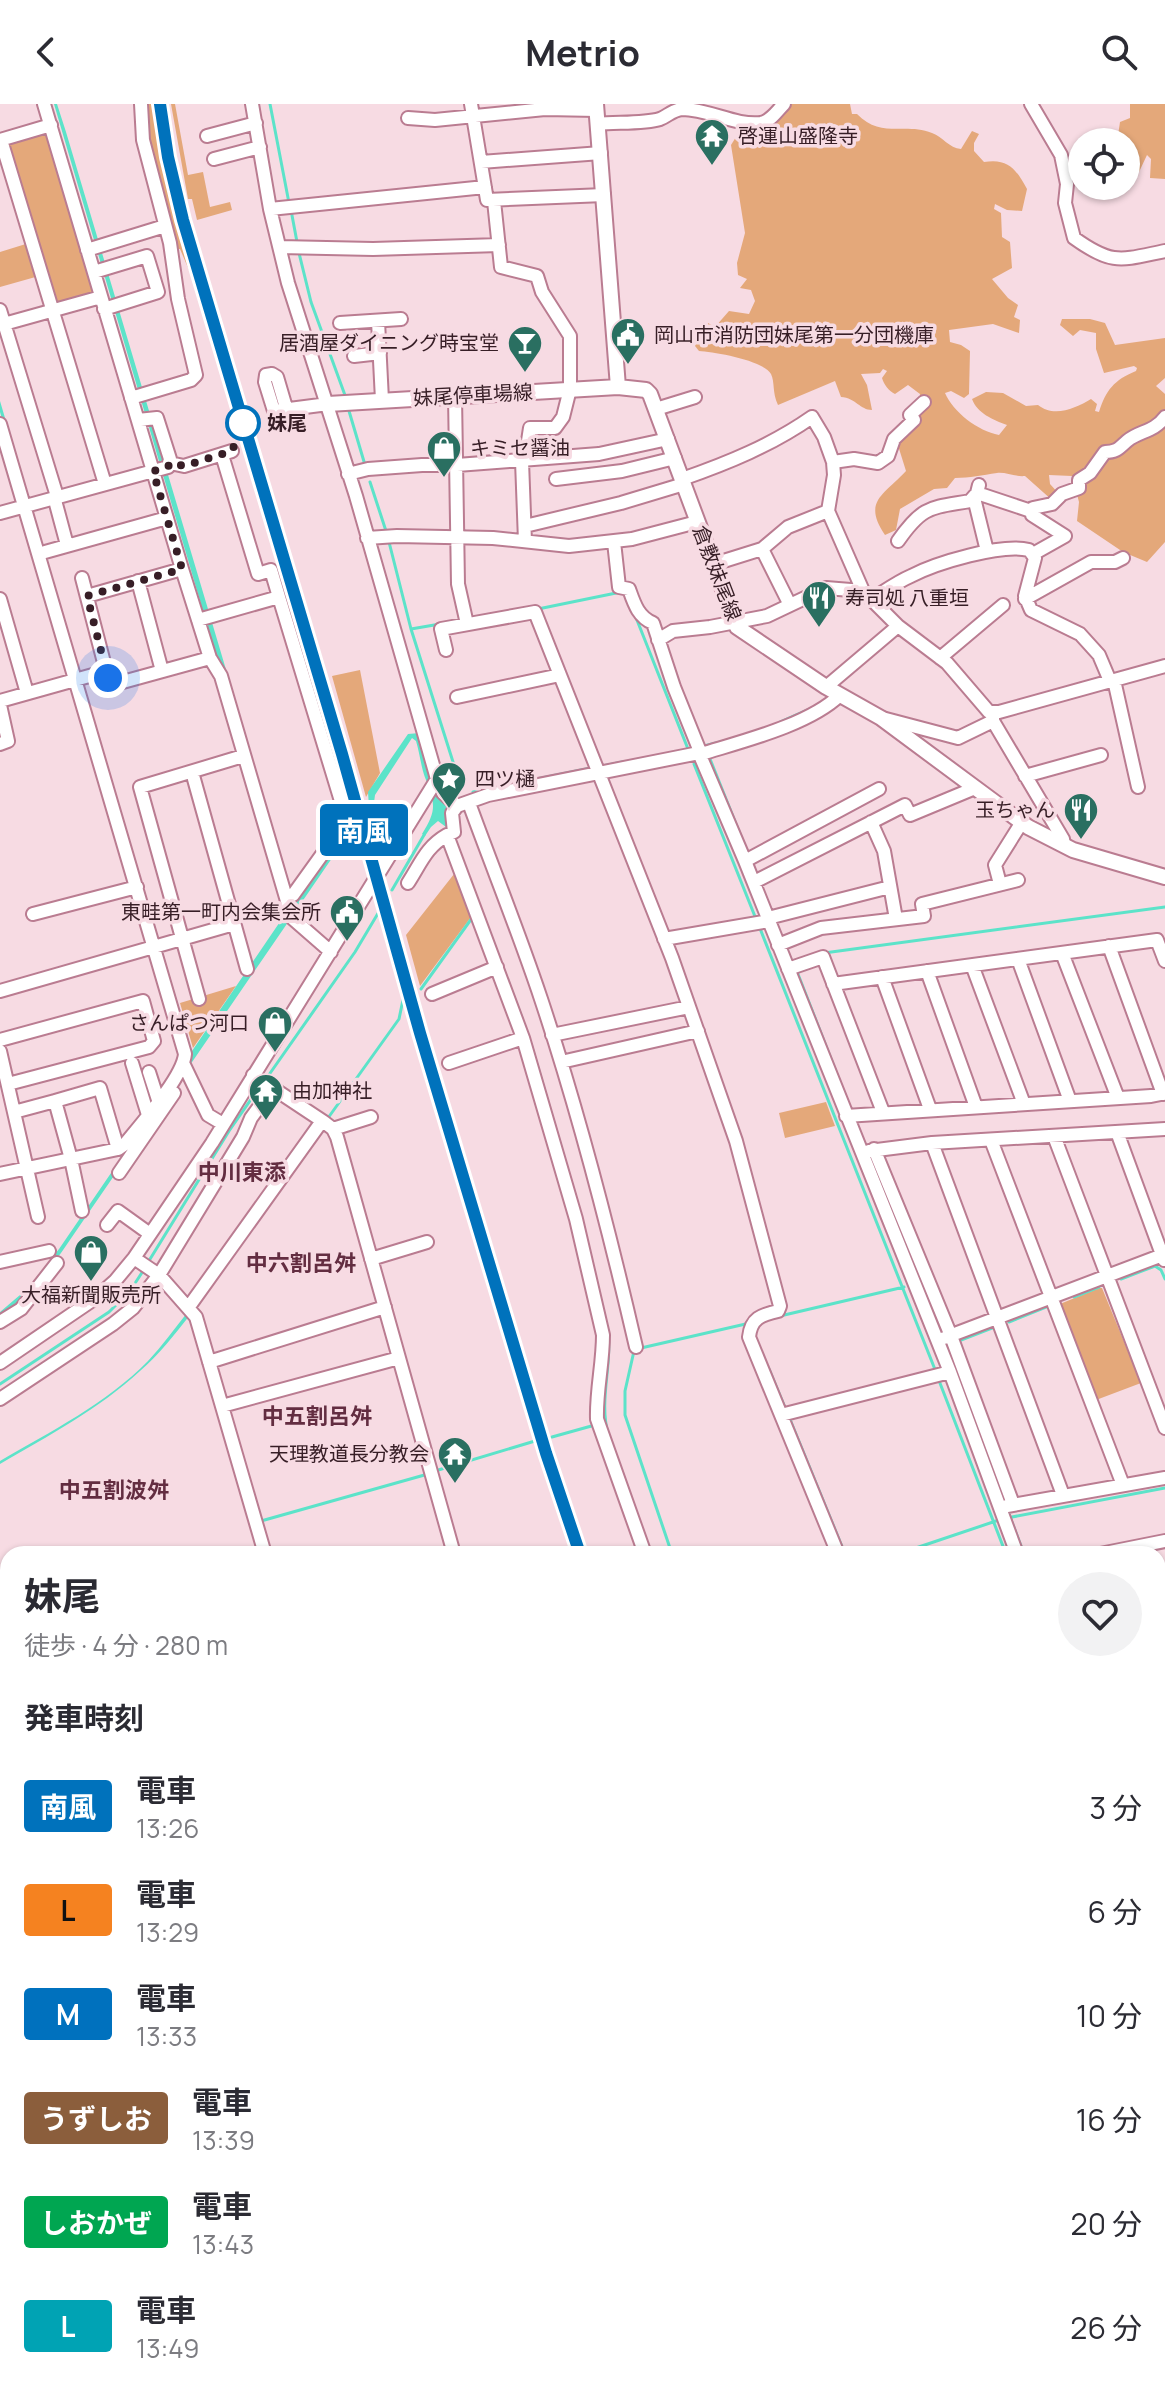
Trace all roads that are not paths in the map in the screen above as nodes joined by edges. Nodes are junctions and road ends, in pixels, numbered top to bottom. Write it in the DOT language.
graph roads {
  1 [pos="44,104"];
  2 [pos="141,104"];
  3 [pos="252,104"];
  4 [pos="471,104"];
  5 [pos="784,104"];
  6 [pos="1031,104"];
  7 [pos="684,107"];
  8 [pos="597,113"];
  9 [pos="408,118"];
  10 [pos="474,118"];
  11 [pos="256,123"];
  12 [pos="51,125"];
  13 [pos="207,136"];
  14 [pos="0,140"];
  15 [pos="260,147"];
  16 [pos="601,153"];
  17 [pos="214,159"];
  18 [pos="481,162"];
  19 [pos="485,187"];
  20 [pos="604,195"];
  21 [pos="494,201"];
  22 [pos="270,209"];
  23 [pos="165,226"];
  24 [pos="499,245"];
  25 [pos="280,247"];
  26 [pos="95,248"];
  27 [pos="1165,251"];
  28 [pos="101,270"];
  29 [pos="109,304"];
  30 [pos="0,310"];
  31 [pos="52,310"];
  32 [pos="401,319"];
  33 [pos="378,321"];
  34 [pos="340,323"];
  35 [pos="4,324"];
  36 [pos="380,353"];
  37 [pos="6,354"];
  38 [pos="354,356"];
  39 [pos="618,387"];
  40 [pos="570,389"];
  41 [pos="455,396"];
  42 [pos="695,397"];
  43 [pos="131,398"];
  44 [pos="382,400"];
  45 [pos="924,402"];
  46 [pos="328,404"];
  47 [pos="656,409"];
  48 [pos="287,411"];
  49 [pos="1165,417"];
  50 [pos="138,420"];
  51 [pos="0,424"];
  52 [pos="668,439"];
  53 [pos="5,458"];
  54 [pos="675,458"];
  55 [pos="522,461"];
  56 [pos="833,462"];
  57 [pos="170,463"];
  58 [pos="457,465"];
  59 [pos="153,471"];
  60 [pos="348,474"];
  61 [pos="556,479"];
  62 [pos="683,481"];
  63 [pos="105,484"];
  64 [pos="976,492"];
  65 [pos="56,497"];
  66 [pos="27,505"];
  67 [pos="828,511"];
  68 [pos="1031,511"];
  69 [pos="0,513"];
  70 [pos="167,518"];
  71 [pos="697,522"];
  72 [pos="525,526"];
  73 [pos="367,538"];
  74 [pos="458,538"];
  75 [pos="525,541"];
  76 [pos="898,541"];
  77 [pos="614,542"];
  78 [pos="67,545"];
  79 [pos="762,549"];
  80 [pos="987,551"];
  81 [pos="45,552"];
  82 [pos="1033,554"];
  83 [pos="1123,558"];
  84 [pos="714,564"];
  85 [pos="182,569"];
  86 [pos="82,578"];
  87 [pos="138,581"];
  88 [pos="868,595"];
  89 [pos="87,596"];
  90 [pos="279,597"];
  91 [pos="0,599"];
  92 [pos="1025,599"];
  93 [pos="790,605"];
  94 [pos="1003,605"];
  95 [pos="204,619"];
  96 [pos="466,620"];
  97 [pos="733,621"];
  98 [pos="898,626"];
  99 [pos="658,640"];
  100 [pos="446,650"];
  101 [pos="210,658"];
  102 [pos="940,658"];
  103 [pos="1165,666"];
  104 [pos="107,671"];
  105 [pos="162,671"];
  106 [pos="560,675"];
  107 [pos="79,679"];
  108 [pos="1114,683"];
  109 [pos="826,687"];
  110 [pos="27,693"];
  111 [pos="840,695"];
  112 [pos="457,697"];
  113 [pos="0,703"];
  114 [pos="993,717"];
  115 [pos="881,718"];
  116 [pos="0,744"];
  117 [pos="703,751"];
  118 [pos="1101,755"];
  119 [pos="243,756"];
  120 [pos="597,769"];
  121 [pos="192,772"];
  122 [pos="1025,776"];
  123 [pos="434,785"];
  124 [pos="1138,787"];
  125 [pos="975,788"];
  126 [pos="879,789"];
  127 [pos="458,803"];
  128 [pos="871,822"];
  129 [pos="1022,822"];
  130 [pos="447,835"];
  131 [pos="1064,845"];
  132 [pos="749,859"];
  133 [pos="1165,877"];
  134 [pos="757,880"];
  135 [pos="1018,880"];
  136 [pos="408,883"];
  137 [pos="1000,884"];
  138 [pos="137,887"];
  139 [pos="890,887"];
  140 [pos="290,903"];
  141 [pos="33,914"];
  142 [pos="896,919"];
  143 [pos="766,920"];
  144 [pos="234,924"];
  145 [pos="183,939"];
  146 [pos="664,939"];
  147 [pos="782,943"];
  148 [pos="157,946"];
  149 [pos="1109,946"];
  150 [pos="331,952"];
  151 [pos="1062,953"];
  152 [pos="1018,959"];
  153 [pos="1165,961"];
  154 [pos="972,965"];
  155 [pos="497,967"];
  156 [pos="792,967"];
  157 [pos="247,969"];
  158 [pos="927,971"];
  159 [pos="882,977"];
  160 [pos="833,984"];
  161 [pos="0,991"];
  162 [pos="432,994"];
  163 [pos="199,999"];
  164 [pos="689,1007"];
  165 [pos="698,1031"];
  166 [pos="552,1035"];
  167 [pos="523,1038"];
  168 [pos="0,1040"];
  169 [pos="0,1051"];
  170 [pos="561,1062"];
  171 [pos="132,1063"];
  172 [pos="449,1063"];
  173 [pos="187,1068"];
  174 [pos="149,1072"];
  175 [pos="263,1081"];
  176 [pos="8,1084"];
  177 [pos="1164,1094"];
  178 [pos="1118,1098"];
  179 [pos="158,1100"];
  180 [pos="55,1101"];
  181 [pos="1070,1101"];
  182 [pos="1024,1104"];
  183 [pos="976,1107"];
  184 [pos="930,1109"];
  185 [pos="14,1112"];
  186 [pos="883,1112"];
  187 [pos="148,1115"];
  188 [pos="851,1115"];
  189 [pos="371,1117"];
  190 [pos="223,1124"];
  191 [pos="330,1125"];
  192 [pos="1165,1129"];
  193 [pos="1117,1132"];
  194 [pos="1054,1136"];
  195 [pos="991,1140"];
  196 [pos="932,1143"];
  197 [pos="129,1146"];
  198 [pos="868,1152"];
  199 [pos="71,1159"];
  200 [pos="27,1169"];
  201 [pos="119,1173"];
  202 [pos="0,1174"];
  203 [pos="82,1211"];
  204 [pos="38,1217"];
  205 [pos="107,1225"];
  206 [pos="150,1234"];
  207 [pos="427,1242"];
  208 [pos="49,1251"];
  209 [pos="1164,1257"];
  210 [pos="373,1258"];
  211 [pos="0,1262"];
  212 [pos="57,1263"];
  213 [pos="142,1263"];
  214 [pos="159,1275"];
  215 [pos="1108,1276"];
  216 [pos="1052,1297"];
  217 [pos="385,1307"];
  218 [pos="190,1310"];
  219 [pos="997,1318"];
  220 [pos="0,1322"];
  221 [pos="944,1338"];
  222 [pos="636,1347"];
  223 [pos="399,1358"];
  224 [pos="212,1361"];
  225 [pos="0,1363"];
  226 [pos="950,1372"];
  227 [pos="0,1399"];
  228 [pos="225,1405"];
  229 [pos="786,1413"];
  230 [pos="1165,1428"];
  231 [pos="1165,1478"];
  232 [pos="1123,1485"];
  233 [pos="1063,1495"];
  234 [pos="1006,1506"];
  235 [pos="1165,1541"];
  236 [pos="268,1546"];
  237 [pos="452,1546"];
  238 [pos="642,1546"];
  239 [pos="835,1546"];
  240 [pos="1015,1546"];
  241 [pos="1140,1546"];
  1 -- 12 [label="street"];
  2 -- 23 [label="street"];
  3 -- 11 [label="street"];
  4 -- 10 [label="street"];
  5 -- 7 [label="street"];
  6 -- 27 [label="street"];
  7 -- 8 [label="street"];
  8 -- 10 [label="street"];
  8 -- 16 [label="main road"];
  9 -- 10 [label="street"];
  10 -- 18 [label="street"];
  11 -- 13 [label="street"];
  11 -- 15 [label="street"];
  12 -- 14 [label="street"];
  12 -- 26 [label="street"];
  14 -- 31 [label="street"];
  15 -- 17 [label="street"];
  15 -- 22 [label="street"];
  16 -- 18 [label="street"];
  16 -- 20 [label="main road"];
  18 -- 19 [label="street"];
  19 -- 21 [label="street"];
  19 -- 22 [label="street"];
  20 -- 21 [label="street"];
  20 -- 39 [label="main road"];
  21 -- 24 [label="street"];
  22 -- 25 [label="street"];
  23 -- 26 [label="street"];
  23 -- 43 [label="street"];
  24 -- 25 [label="street"];
  24 -- 40 [label="street"];
  25 -- 46 [label="street"];
  26 -- 28 [label="street"];
  28 -- 29 [label="street"];
  28 -- 29 [label="street"];
  29 -- 31 [label="street"];
  29 -- 43 [label="street"];
  30 -- 35 [label="street"];
  31 -- 35 [label="street"];
  31 -- 63 [label="street"];
  32 -- 33 [label="street"];
  33 -- 34 [label="street"];
  33 -- 36 [label="street"];
  35 -- 37 [label="street"];
  36 -- 38 [label="street"];
  36 -- 44 [label="street"];
  37 -- 65 [label="street"];
  39 -- 40 [label="main road, 妹尾停車場線"];
  39 -- 47 [label="main road"];
  40 -- 41 [label="main road, 妹尾停車場線"];
  40 -- 55 [label="street"];
  41 -- 44 [label="main road, 妹尾停車場線"];
  41 -- 58 [label="street"];
  42 -- 47 [label="street"];
  43 -- 50 [label="street"];
  44 -- 46 [label="main road, 妹尾停車場線"];
  45 -- 56 [label="street"];
  46 -- 48 [label="street"];
  46 -- 60 [label="street"];
  47 -- 52 [label="main road, 倉敷妹尾線"];
  49 -- 68 [label="street"];
  50 -- 57 [label="street"];
  50 -- 59 [label="street"];
  51 -- 53 [label="street"];
  52 -- 54 [label="main road, 倉敷妹尾線"];
  52 -- 55 [label="street"];
  53 -- 66 [label="street"];
  54 -- 61 [label="street"];
  54 -- 62 [label="main road, 倉敷妹尾線"];
  55 -- 58 [label="street"];
  55 -- 72 [label="street"];
  56 -- 62 [label="street"];
  56 -- 67 [label="street"];
  57 -- 59 [label="street"];
  57 -- 90 [label="street"];
  58 -- 60 [label="street"];
  58 -- 74 [label="street"];
  59 -- 63 [label="street"];
  59 -- 70 [label="street"];
  60 -- 73 [label="street"];
  62 -- 71 [label="main road, 倉敷妹尾線"];
  62 -- 72 [label="street"];
  63 -- 65 [label="street"];
  64 -- 68 [label="street"];
  64 -- 76 [label="street"];
  64 -- 80 [label="street"];
  65 -- 66 [label="street"];
  65 -- 78 [label="street"];
  66 -- 69 [label="street"];
  66 -- 107 [label="street"];
  67 -- 79 [label="street"];
  67 -- 88 [label="street"];
  68 -- 82 [label="street"];
  70 -- 78 [label="street"];
  70 -- 85 [label="street"];
  71 -- 77 [label="street"];
  71 -- 84 [label="main road, 倉敷妹尾線"];
  72 -- 75 [label="street"];
  73 -- 74 [label="street"];
  73 -- 123 [label="street"];
  74 -- 75 [label="street"];
  74 -- 96 [label="street"];
  75 -- 77 [label="street"];
  77 -- 99 [label="street"];
  78 -- 81 [label="street"];
  79 -- 84 [label="street"];
  79 -- 93 [label="street"];
  80 -- 82 [label="street"];
  80 -- 88 [label="street"];
  82 -- 92 [label="street"];
  83 -- 92 [label="street"];
  84 -- 97 [label="main road, 倉敷妹尾線"];
  85 -- 87 [label="street"];
  85 -- 95 [label="street"];
  86 -- 89 [label="street"];
  87 -- 89 [label="street"];
  87 -- 105 [label="street"];
  88 -- 93 [label="street"];
  88 -- 98 [label="street"];
  89 -- 104 [label="street"];
  90 -- 95 [label="street"];
  90 -- 140 [label="street"];
  91 -- 110 [label="street"];
  92 -- 108 [label="street"];
  93 -- 97 [label="street"];
  94 -- 102 [label="street"];
  95 -- 101 [label="street"];
  96 -- 100 [label="street"];
  96 -- 106 [label="street"];
  97 -- 99 [label="street"];
  97 -- 109 [label="main road, 倉敷妹尾線"];
  98 -- 102 [label="street"];
  98 -- 109 [label="street"];
  99 -- 117 [label="street"];
  101 -- 105 [label="street"];
  101 -- 119 [label="street"];
  102 -- 114 [label="street"];
  103 -- 108 [label="street"];
  104 -- 105 [label="street"];
  104 -- 107 [label="street"];
  106 -- 112 [label="street"];
  106 -- 120 [label="street"];
  107 -- 110 [label="street"];
  107 -- 138 [label="street"];
  108 -- 114 [label="street"];
  108 -- 124 [label="street"];
  109 -- 111 [label="main road, 倉敷妹尾線"];
  110 -- 113 [label="street"];
  111 -- 115 [label="main road, 倉敷妹尾線"];
  111 -- 117 [label="street"];
  113 -- 116 [label="street"];
  114 -- 115 [label="street"];
  114 -- 122 [label="street"];
  115 -- 125 [label="main road, 倉敷妹尾線"];
  117 -- 120 [label="street"];
  117 -- 132 [label="street"];
  118 -- 122 [label="street"];
  119 -- 121 [label="street"];
  119 -- 140 [label="street"];
  120 -- 127 [label="street"];
  120 -- 146 [label="street"];
  121 -- 144 [label="street"];
  121 -- 145 [label="street"];
  122 -- 131 [label="street"];
  123 -- 127 [label="street"];
  123 -- 150 [label="street"];
  125 -- 128 [label="street"];
  125 -- 129 [label="main road, 倉敷妹尾線"];
  126 -- 132 [label="street"];
  127 -- 130 [label="street"];
  127 -- 166 [label="street"];
  128 -- 134 [label="street"];
  128 -- 139 [label="street"];
  129 -- 131 [label="main road, 倉敷妹尾線"];
  129 -- 137 [label="street"];
  130 -- 136 [label="street"];
  130 -- 155 [label="street"];
  131 -- 133 [label="main road, 倉敷妹尾線"];
  132 -- 134 [label="street"];
  134 -- 143 [label="street"];
  135 -- 137 [label="street"];
  137 -- 142 [label="street"];
  138 -- 141 [label="street"];
  138 -- 148 [label="street"];
  139 -- 142 [label="street"];
  139 -- 143 [label="street"];
  140 -- 150 [label="street"];
  142 -- 147 [label="street"];
  143 -- 146 [label="street"];
  143 -- 147 [label="street"];
  144 -- 145 [label="street"];
  144 -- 157 [label="street"];
  145 -- 148 [label="street"];
  145 -- 163 [label="street"];
  146 -- 164 [label="street"];
  147 -- 156 [label="street"];
  148 -- 161 [label="street"];
  148 -- 173 [label="street"];
  149 -- 151 [label="street"];
  149 -- 153 [label="street"];
  149 -- 177 [label="street"];
  150 -- 175 [label="street"];
  151 -- 152 [label="street"];
  151 -- 178 [label="street"];
  152 -- 154 [label="street"];
  152 -- 181 [label="street"];
  154 -- 158 [label="street"];
  154 -- 182 [label="street"];
  155 -- 162 [label="street"];
  155 -- 167 [label="street"];
  156 -- 160 [label="street"];
  156 -- 188 [label="street"];
  158 -- 159 [label="street"];
  158 -- 183 [label="street"];
  159 -- 160 [label="street"];
  159 -- 184 [label="street"];
  160 -- 186 [label="street"];
  164 -- 165 [label="street"];
  164 -- 166 [label="street"];
  165 -- 170 [label="street"];
  165 -- 229 [label="street"];
  166 -- 170 [label="street"];
  167 -- 172 [label="street"];
  167 -- 238 [label="street"];
  168 -- 176 [label="street"];
  169 -- 176 [label="street"];
  170 -- 222 [label="street"];
  171 -- 187 [label="street"];
  173 -- 179 [label="street"];
  173 -- 190 [label="street"];
  173 -- 197 [label="street"];
  174 -- 179 [label="street"];
  175 -- 190 [label="street"];
  175 -- 191 [label="street"];
  175 -- 214 [label="street"];
  176 -- 185 [label="street"];
  177 -- 178 [label="street"];
  178 -- 181 [label="street"];
  179 -- 187 [label="street"];
  180 -- 185 [label="street"];
  180 -- 197 [label="street"];
  180 -- 199 [label="street"];
  181 -- 182 [label="street"];
  182 -- 183 [label="street"];
  183 -- 184 [label="street"];
  184 -- 186 [label="street"];
  185 -- 200 [label="street"];
  186 -- 188 [label="street"];
  187 -- 197 [label="street"];
  188 -- 198 [label="street"];
  189 -- 191 [label="street"];
  190 -- 206 [label="street"];
  191 -- 210 [label="street"];
  191 -- 218 [label="street"];
  192 -- 193 [label="street"];
  193 -- 194 [label="street"];
  193 -- 209 [label="street"];
  194 -- 195 [label="street"];
  194 -- 215 [label="street"];
  195 -- 196 [label="street"];
  195 -- 216 [label="street"];
  196 -- 198 [label="street"];
  196 -- 219 [label="street"];
  197 -- 199 [label="street"];
  197 -- 201 [label="street"];
  198 -- 221 [label="street"];
  199 -- 200 [label="street"];
  199 -- 203 [label="street"];
  200 -- 202 [label="street"];
  200 -- 204 [label="street"];
  205 -- 206 [label="street"];
  206 -- 213 [label="street"];
  207 -- 210 [label="street"];
  208 -- 211 [label="street"];
  209 -- 215 [label="street"];
  210 -- 217 [label="street"];
  212 -- 220 [label="street"];
  213 -- 214 [label="street"];
  213 -- 225 [label="street"];
  214 -- 218 [label="street"];
  214 -- 227 [label="street"];
  215 -- 216 [label="street"];
  215 -- 230 [label="street"];
  216 -- 219 [label="street"];
  216 -- 232 [label="street"];
  217 -- 223 [label="street"];
  217 -- 224 [label="street"];
  218 -- 224 [label="street"];
  219 -- 221 [label="street"];
  219 -- 233 [label="street"];
  221 -- 226 [label="street"];
  221 -- 234 [label="street"];
  223 -- 228 [label="street"];
  223 -- 237 [label="street"];
  224 -- 228 [label="street"];
  226 -- 229 [label="street"];
  226 -- 234 [label="street"];
  228 -- 236 [label="street"];
  229 -- 239 [label="street"];
  231 -- 232 [label="street"];
  232 -- 233 [label="street"];
  233 -- 234 [label="street"];
  234 -- 240 [label="street"];
  235 -- 241 [label="street"];
}
